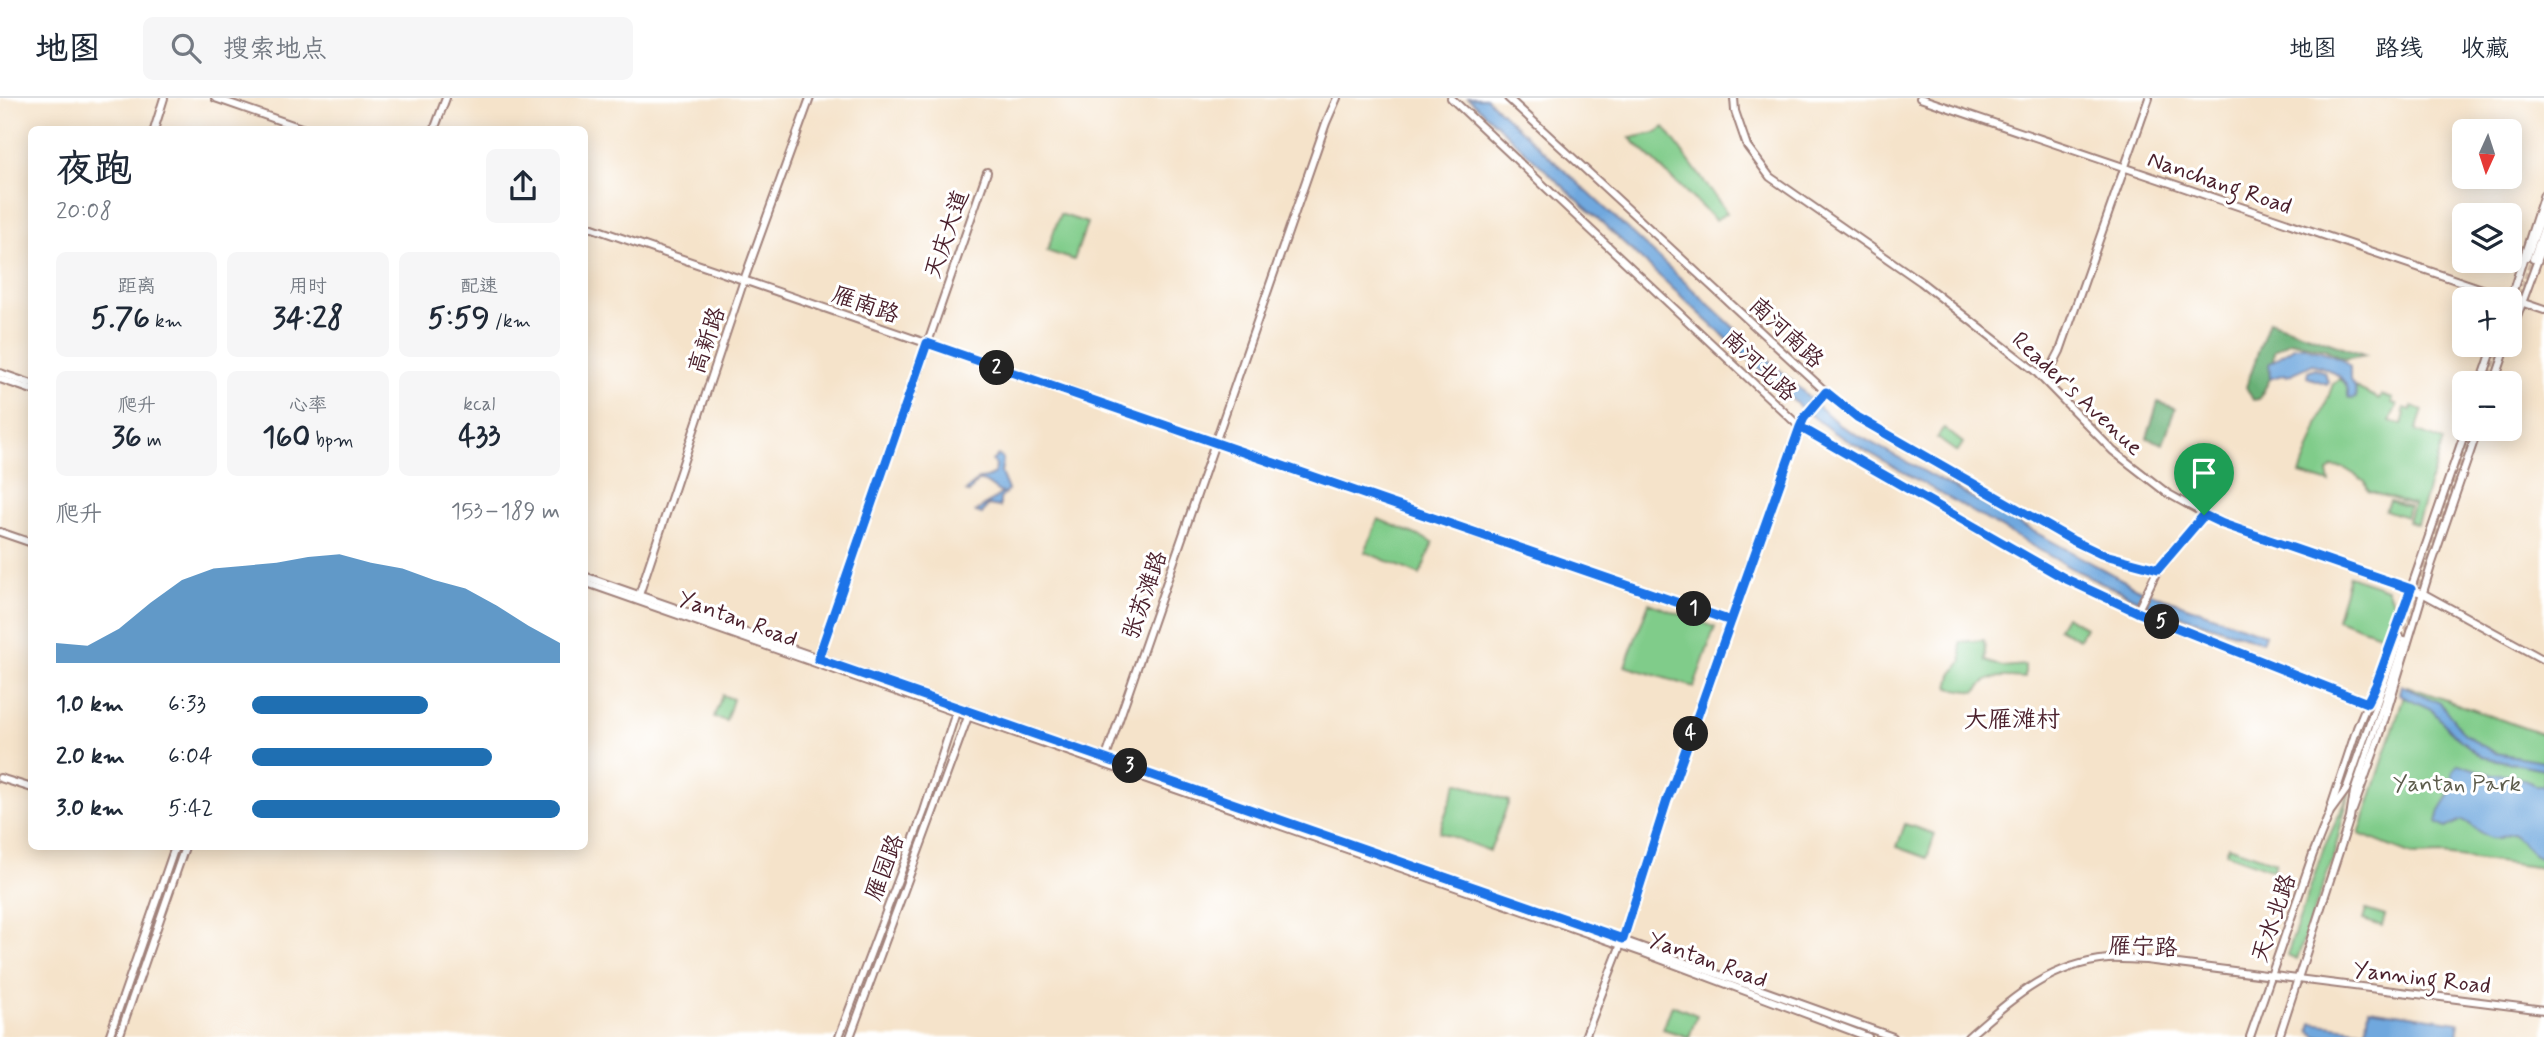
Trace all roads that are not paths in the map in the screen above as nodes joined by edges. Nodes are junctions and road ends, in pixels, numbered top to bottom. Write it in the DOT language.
graph roads {
  1 [pos="164,98"];
  2 [pos="215,98"];
  3 [pos="446,98"];
  4 [pos="810,98"];
  5 [pos="1337,98"];
  6 [pos="1451,98"];
  7 [pos="1508,98"];
  8 [pos="1734,98"];
  9 [pos="1920,98"];
  10 [pos="2149,98"];
  11 [pos="155,126"];
  12 [pos="295,126"];
  13 [pos="436,126"];
  14 [pos="2125,168"];
  15 [pos="987,172"];
  16 [pos="2544,194"];
  17 [pos="2544,210"];
  18 [pos="588,226"];
  19 [pos="2544,228"];
  20 [pos="2544,243"];
  21 [pos="744,280"];
  22 [pos="2475,287"];
  23 [pos="2514,287"];
  24 [pos="2522,299"];
  25 [pos="2522,302"];
  26 [pos="2544,310"];
  27 [pos="927,343"];
  28 [pos="0,373"];
  29 [pos="0,379"];
  30 [pos="2045,380"];
  31 [pos="28,383"];
  32 [pos="28,389"];
  33 [pos="1826,392"];
  34 [pos="1800,427"];
  35 [pos="2462,441"];
  36 [pos="2474,441"];
  37 [pos="1215,443"];
  38 [pos="2204,515"];
  39 [pos="0,532"];
  40 [pos="28,542"];
  41 [pos="2158,569"];
  42 [pos="588,578"];
  43 [pos="588,583"];
  44 [pos="2411,589"];
  45 [pos="2424,594"];
  46 [pos="638,597"];
  47 [pos="2139,609"];
  48 [pos="1731,621"];
  49 [pos="2544,660"];
  50 [pos="817,662"];
  51 [pos="2367,703"];
  52 [pos="956,710"];
  53 [pos="969,714"];
  54 [pos="1104,761"];
  55 [pos="0,778"];
  56 [pos="28,787"];
  57 [pos="2330,812"];
  58 [pos="2350,818"];
  59 [pos="174,850"];
  60 [pos="184,850"];
  61 [pos="1621,943"];
  62 [pos="2272,976"];
  63 [pos="2296,980"];
  64 [pos="2544,1010"];
  65 [pos="109,1037"];
  66 [pos="119,1037"];
  67 [pos="839,1037"];
  68 [pos="849,1037"];
  69 [pos="1586,1037"];
  70 [pos="1868,1037"];
  71 [pos="1893,1037"];
  72 [pos="1969,1037"];
  73 [pos="2250,1037"];
  74 [pos="2278,1037"];
  1 -- 11 [label="main road"];
  2 -- 12 [label="main road"];
  3 -- 13 [label="main road"];
  4 -- 21 [label="main road, 高新路"];
  5 -- 37 [label="main road, 张苏滩路"];
  6 -- 34 [label="main road, 南河北路"];
  7 -- 33 [label="main road, 南河南路"];
  8 -- 30 [label="main road, Reader's Avenue"];
  9 -- 14 [label="main road, Nanchang Road"];
  10 -- 14 [label="main road"];
  14 -- 22 [label="main road, Nanchang Road"];
  14 -- 30 [label="main road"];
  15 -- 27 [label="main road, 天庆大道"];
  16 -- 23 [label="main road"];
  17 -- 19 [label="main road"];
  18 -- 21 [label="main road, 雁南路"];
  20 -- 24 [label="main road"];
  21 -- 27 [label="main road, 雁南路"];
  21 -- 46 [label="main road, 高新路"];
  25 -- 26 [label="main road, Nanchang Road"];
  27 -- 37 [label="main road, 雁南路"];
  27 -- 50 [label="main road, 天庆大道"];
  28 -- 31 [label="main road"];
  29 -- 32 [label="main road"];
  30 -- 38 [label="main road, Reader's Avenue"];
  33 -- 34 [label="main road"];
  33 -- 41 [label="main road, 南河南路"];
  34 -- 47 [label="main road, 南河北路"];
  34 -- 48 [label="main road"];
  35 -- 44 [label="main road"];
  36 -- 45 [label="main road"];
  37 -- 48 [label="main road, 雁南路"];
  37 -- 54 [label="main road, 张苏滩路"];
  38 -- 41 [label="main road"];
  38 -- 44 [label="main road, Reader's Avenue"];
  39 -- 40 [label="main road"];
  41 -- 47 [label="main road"];
  42 -- 46 [label="main road"];
  43 -- 46 [label="main road, Yantan Road"];
  44 -- 45 [label="main road, Reader's Avenue"];
  44 -- 51 [label="main road"];
  45 -- 49 [label="main road, Reader's Avenue"];
  45 -- 58 [label="main road"];
  46 -- 50 [label="main road, Yantan Road"];
  47 -- 51 [label="main road, 南河北路"];
  48 -- 61 [label="main road"];
  50 -- 52 [label="main road, Yantan Road"];
  51 -- 57 [label="main road"];
  52 -- 53 [label="main road, Yantan Road"];
  52 -- 67 [label="main road, 雁园路"];
  53 -- 54 [label="main road, Yantan Road"];
  53 -- 68 [label="main road, 雁园路"];
  54 -- 61 [label="main road, Yantan Road"];
  55 -- 56 [label="main road"];
  57 -- 58 [label="main road"];
  57 -- 62 [label="main road, 天水北路"];
  58 -- 63 [label="main road, 天水北路"];
  59 -- 65 [label="main road"];
  60 -- 66 [label="main road"];
  61 -- 69 [label="main road"];
  61 -- 70 [label="main road, Yantan Road"];
  61 -- 71 [label="main road, Yantan Road"];
  62 -- 63 [label="main road, 雁宁路"];
  62 -- 72 [label="main road, 雁宁路"];
  62 -- 73 [label="main road, 天水北路"];
  63 -- 64 [label="main road, Yanning Road"];
  63 -- 74 [label="main road, 天水北路"];
}
